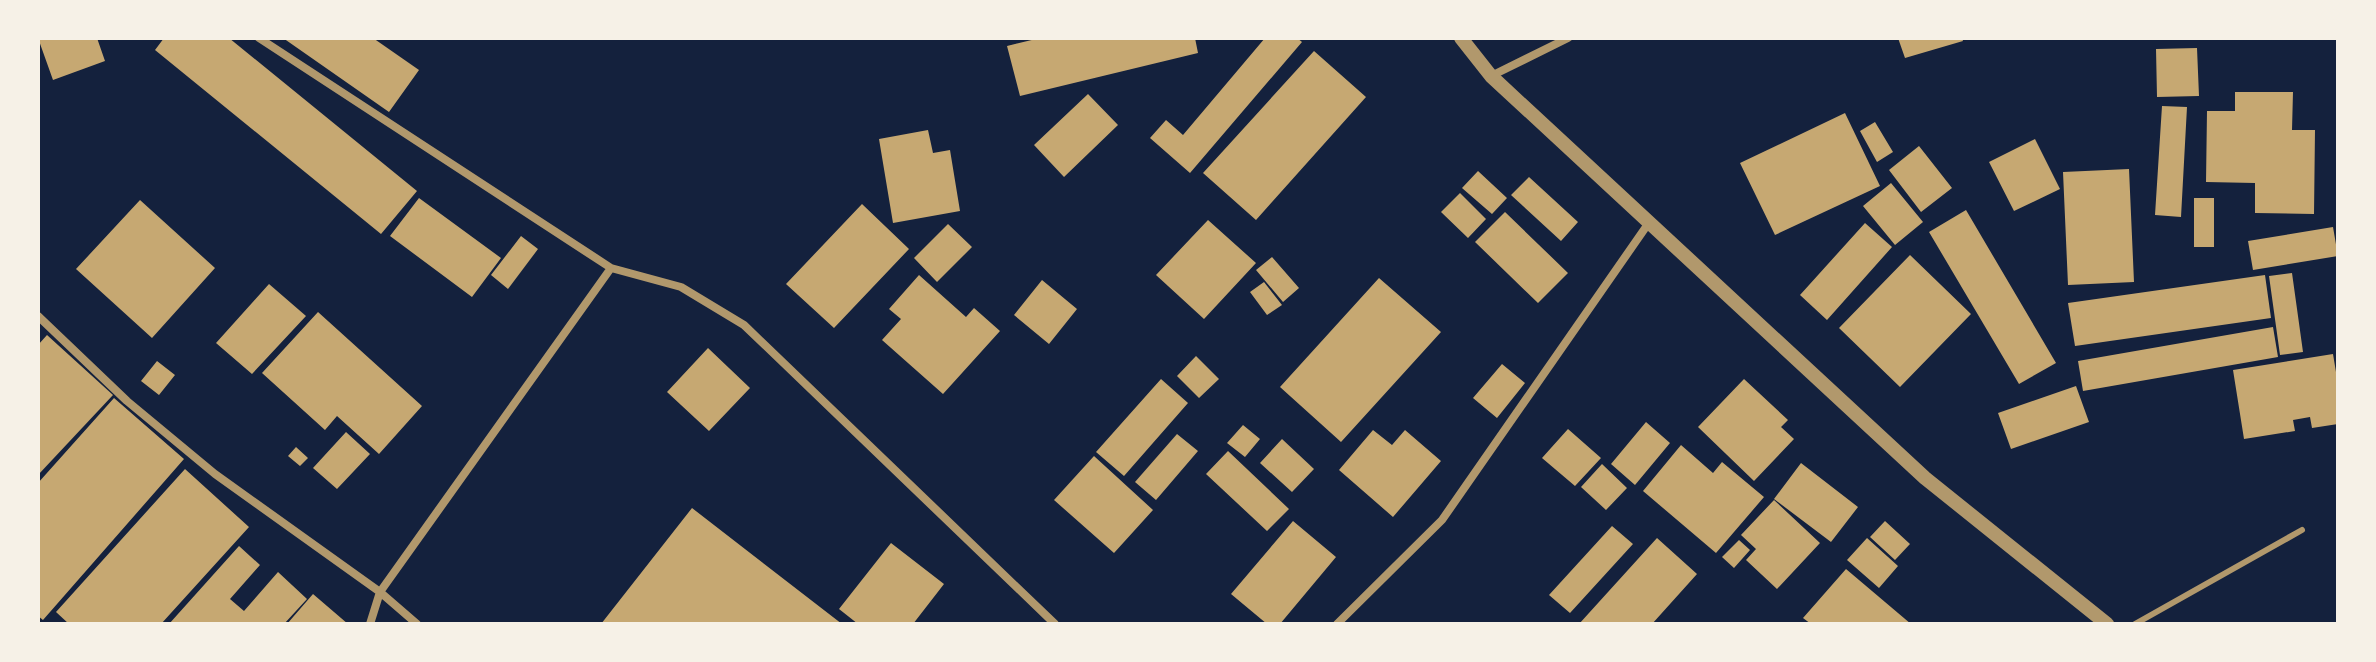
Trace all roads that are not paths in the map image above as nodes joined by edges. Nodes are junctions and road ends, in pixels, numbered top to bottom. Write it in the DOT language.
graph roads {
  1 [pos="259,38"];
  2 [pos="1461,38"];
  3 [pos="1568,38"];
  4 [pos="1491,76"];
  5 [pos="1648,224"];
  6 [pos="611,268"];
  7 [pos="38,316"];
  8 [pos="2302,530"];
  9 [pos="380,592"];
  10 [pos="370,624"];
  11 [pos="417,624"];
  12 [pos="1055,624"];
  13 [pos="1337,624"];
  14 [pos="2107,624"];
  15 [pos="2135,624"];
  1 -- 6 [label="street"];
  2 -- 4 [label="street"];
  3 -- 4 [label="street"];
  4 -- 5 [label="street"];
  5 -- 13 [label="street"];
  5 -- 14 [label="street"];
  6 -- 9 [label="street"];
  6 -- 12 [label="street"];
  7 -- 9 [label="street"];
  8 -- 15 [label="lane"];
  9 -- 10 [label="street"];
  9 -- 11 [label="street"];
}
